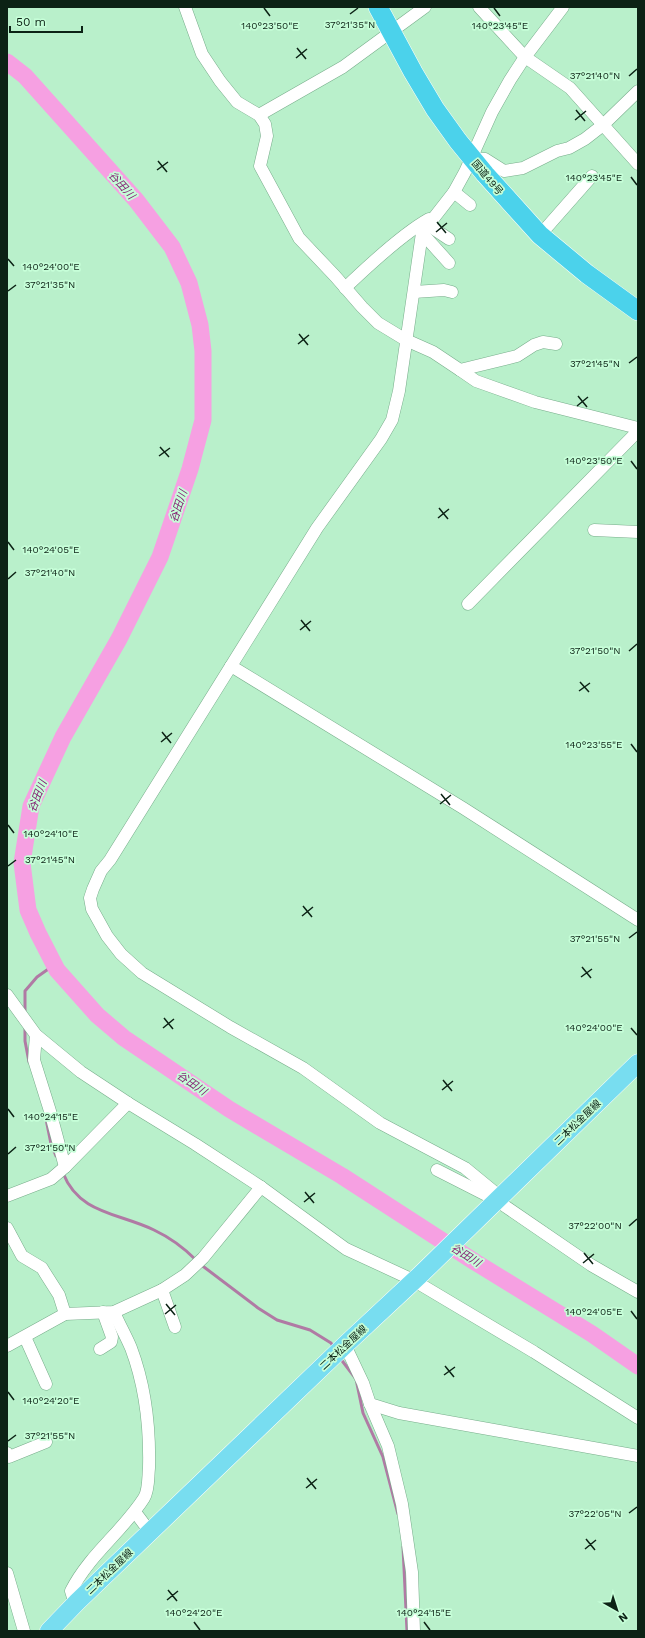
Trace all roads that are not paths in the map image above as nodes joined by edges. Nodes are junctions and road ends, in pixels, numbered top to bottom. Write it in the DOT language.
graph roads {
  1 [pos="185,7"];
  2 [pos="378,7"];
  3 [pos="425,7"];
  4 [pos="479,7"];
  5 [pos="563,7"];
  6 [pos="391,31"];
  7 [pos="525,57"];
  8 [pos="638,91"];
  9 [pos="259,115"];
  10 [pos="603,124"];
  11 [pos="472,158"];
  12 [pos="638,164"];
  13 [pos="592,176"];
  14 [pos="454,192"];
  15 [pos="470,205"];
  16 [pos="428,225"];
  17 [pos="540,235"];
  18 [pos="449,239"];
  19 [pos="449,263"];
  20 [pos="345,288"];
  21 [pos="414,292"];
  22 [pos="452,292"];
  23 [pos="638,311"];
  24 [pos="406,340"];
  25 [pos="556,344"];
  26 [pos="460,370"];
  27 [pos="638,428"];
  28 [pos="638,431"];
  29 [pos="594,530"];
  30 [pos="638,532"];
  31 [pos="468,604"];
  32 [pos="231,666"];
  33 [pos="638,920"];
  34 [pos="7,995"];
  35 [pos="36,1035"];
  36 [pos="638,1063"];
  37 [pos="128,1103"];
  38 [pos="65,1168"];
  39 [pos="437,1170"];
  40 [pos="261,1187"];
  41 [pos="8,1191"];
  42 [pos="493,1204"];
  43 [pos="7,1228"];
  44 [pos="416,1278"];
  45 [pos="162,1290"];
  46 [pos="638,1292"];
  47 [pos="109,1312"];
  48 [pos="65,1314"];
  49 [pos="175,1327"];
  50 [pos="25,1337"];
  51 [pos="345,1345"];
  52 [pos="7,1346"];
  53 [pos="100,1349"];
  54 [pos="46,1384"];
  55 [pos="370,1404"];
  56 [pos="638,1418"];
  57 [pos="46,1442"];
  58 [pos="7,1453"];
  59 [pos="638,1456"];
  60 [pos="135,1512"];
  61 [pos="150,1532"];
  62 [pos="92,1560"];
  63 [pos="7,1573"];
  64 [pos="106,1574"];
  65 [pos="75,1604"];
  66 [pos="24,1631"];
  67 [pos="49,1631"];
  68 [pos="414,1631"];
  1 -- 9 [label="street"];
  2 -- 6 [label="highway, 国道49号"];
  3 -- 6 [label="street"];
  4 -- 7 [label="street"];
  5 -- 7 [label="street"];
  6 -- 9 [label="street"];
  6 -- 11 [label="highway, 国道49号"];
  7 -- 10 [label="street"];
  7 -- 11 [label="street"];
  8 -- 10 [label="street"];
  9 -- 20 [label="street"];
  10 -- 11 [label="street"];
  10 -- 12 [label="street"];
  11 -- 14 [label="street"];
  11 -- 17 [label="highway, 国道49号"];
  13 -- 17 [label="street"];
  14 -- 15 [label="street"];
  14 -- 16 [label="street"];
  16 -- 18 [label="street"];
  16 -- 19 [label="street"];
  16 -- 20 [label="street"];
  16 -- 21 [label="street"];
  17 -- 23 [label="highway, 国道49号"];
  20 -- 24 [label="street"];
  21 -- 22 [label="street"];
  21 -- 24 [label="street"];
  24 -- 26 [label="street"];
  24 -- 32 [label="street"];
  25 -- 26 [label="street"];
  26 -- 27 [label="street"];
  28 -- 31 [label="street"];
  29 -- 30 [label="street"];
  32 -- 33 [label="street"];
  32 -- 42 [label="street"];
  34 -- 35 [label="street"];
  35 -- 37 [label="street"];
  35 -- 38 [label="street"];
  36 -- 42 [label="main road, 二本松金屋線"];
  37 -- 38 [label="street"];
  37 -- 40 [label="street"];
  38 -- 41 [label="street"];
  39 -- 42 [label="street"];
  40 -- 44 [label="street"];
  40 -- 45 [label="street"];
  42 -- 44 [label="main road, 二本松金屋線"];
  42 -- 46 [label="street"];
  43 -- 48 [label="street"];
  44 -- 51 [label="main road, 二本松金屋線"];
  44 -- 56 [label="street"];
  45 -- 47 [label="street"];
  45 -- 49 [label="street"];
  47 -- 48 [label="street"];
  47 -- 53 [label="street"];
  47 -- 60 [label="street"];
  48 -- 50 [label="street"];
  50 -- 52 [label="street"];
  50 -- 54 [label="street"];
  51 -- 55 [label="street"];
  51 -- 61 [label="main road, 二本松金屋線"];
  55 -- 59 [label="street"];
  55 -- 68 [label="street"];
  57 -- 58 [label="street"];
  60 -- 61 [label="street"];
  60 -- 62 [label="street"];
  61 -- 64 [label="main road, 二本松金屋線"];
  62 -- 64 [label="street"];
  62 -- 65 [label="street"];
  63 -- 66 [label="street"];
  64 -- 65 [label="main road, 二本松金屋線"];
  65 -- 67 [label="main road, 二本松金屋線"];
}
